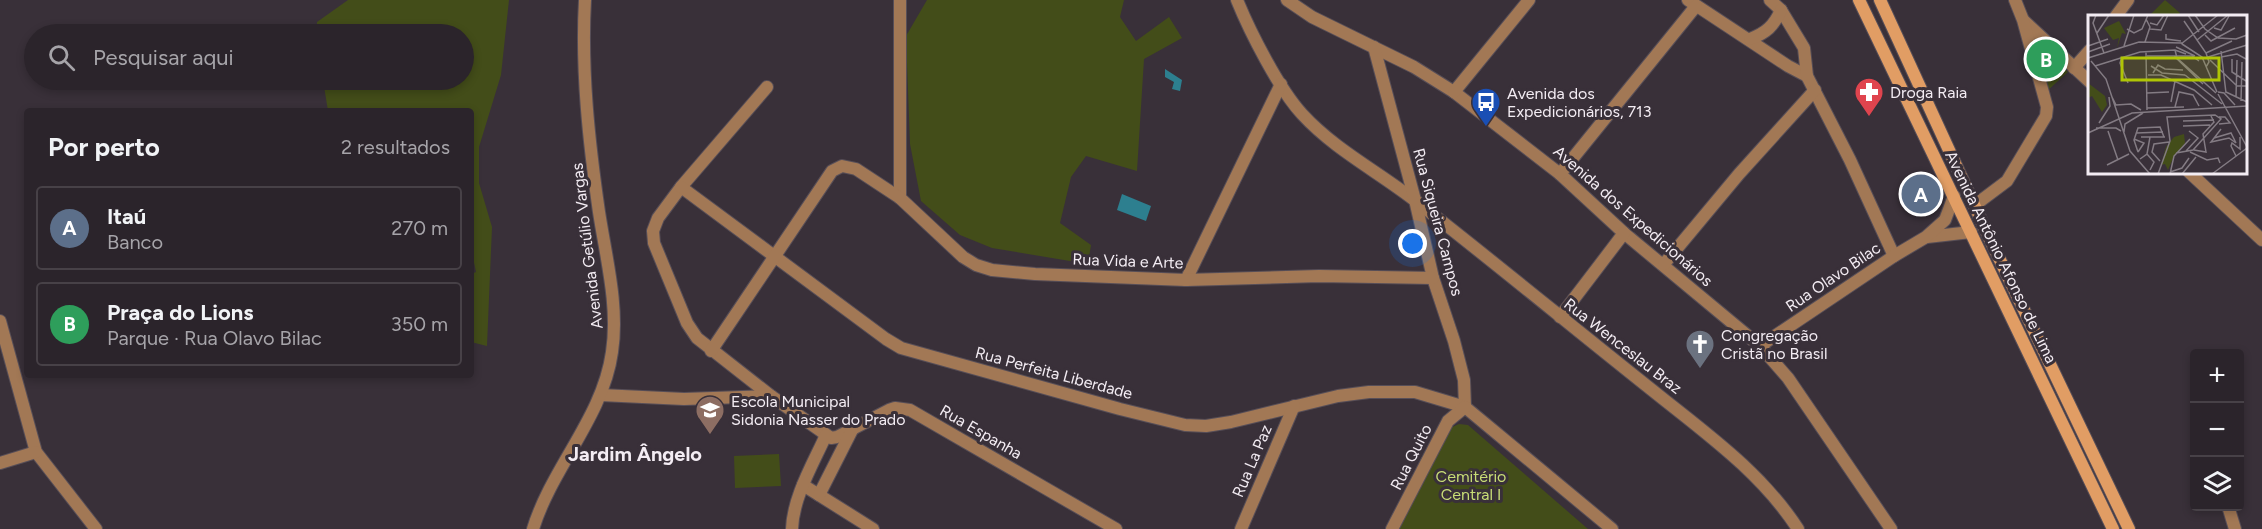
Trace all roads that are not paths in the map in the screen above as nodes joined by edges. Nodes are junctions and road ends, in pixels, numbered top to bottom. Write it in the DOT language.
graph roads {
  1 [pos="585,0"];
  2 [pos="592,0"];
  3 [pos="900,0"];
  4 [pos="1237,0"];
  5 [pos="1287,0"];
  6 [pos="1529,0"];
  7 [pos="1770,0"];
  8 [pos="1880,0"];
  9 [pos="2015,0"];
  10 [pos="2128,0"];
  11 [pos="1864,2"];
  12 [pos="1692,3"];
  13 [pos="1781,10"];
  14 [pos="584,14"];
  15 [pos="2117,15"];
  16 [pos="2023,20"];
  17 [pos="1750,39"];
  18 [pos="1374,47"];
  19 [pos="2088,52"];
  20 [pos="2074,68"];
  21 [pos="1807,76"];
  22 [pos="2088,80"];
  23 [pos="1281,84"];
  24 [pos="767,87"];
  25 [pos="1815,90"];
  26 [pos="1454,93"];
  27 [pos="1956,165"];
  28 [pos="1942,171"];
  29 [pos="1560,174"];
  30 [pos="2191,174"];
  31 [pos="681,187"];
  32 [pos="1954,196"];
  33 [pos="900,198"];
  34 [pos="1415,200"];
  35 [pos="1975,205"];
  36 [pos="1971,232"];
  37 [pos="1624,233"];
  38 [pos="1926,237"];
  39 [pos="2262,240"];
  40 [pos="776,256"];
  41 [pos="1894,256"];
  42 [pos="1664,264"];
  43 [pos="2003,265"];
  44 [pos="1990,271"];
  45 [pos="1433,278"];
  46 [pos="1186,280"];
  47 [pos="1560,317"];
  48 [pos="1,328"];
  49 [pos="1760,346"];
  50 [pos="711,351"];
  51 [pos="601,395"];
  52 [pos="771,396"];
  53 [pos="1294,406"];
  54 [pos="1466,407"];
  55 [pos="852,429"];
  56 [pos="826,435"];
  57 [pos="36,452"];
  58 [pos="0,463"];
  59 [pos="803,485"];
  60 [pos="819,495"];
  61 [pos="2229,511"];
  62 [pos="96,529"];
  63 [pos="533,529"];
  64 [pos="792,529"];
  65 [pos="873,529"];
  66 [pos="1116,529"];
  67 [pos="1241,529"];
  68 [pos="1392,529"];
  69 [pos="1612,529"];
  70 [pos="1798,529"];
  71 [pos="1892,529"];
  72 [pos="2114,529"];
  73 [pos="2129,529"];
  74 [pos="2235,529"];
  1 -- 14 [label="street, Avenida Getúlio Vargas"];
  2 -- 14 [label="street, Avenida Getúlio Vargas"];
  3 -- 33 [label="street"];
  4 -- 23 [label="street, Rua Wenceslau Braz"];
  5 -- 18 [label="street, Avenida dos Expedicionários"];
  6 -- 26 [label="street"];
  7 -- 13 [label="street"];
  8 -- 27 [label="main road, Avenida Antônio Afonso de Lima"];
  9 -- 16 [label="street"];
  10 -- 15 [label="street"];
  11 -- 28 [label="main road, Avenida Antônio Afonso de Lima"];
  12 -- 17 [label="street"];
  12 -- 29 [label="street"];
  13 -- 17 [label="street"];
  13 -- 21 [label="street"];
  14 -- 51 [label="street, Avenida Getúlio Vargas"];
  16 -- 20 [label="street"];
  16 -- 35 [label="street"];
  17 -- 21 [label="street"];
  18 -- 26 [label="street, Avenida dos Expedicionários"];
  18 -- 34 [label="street, Rua Siqueira Campos"];
  19 -- 20 [label="street"];
  20 -- 22 [label="street"];
  21 -- 25 [label="street"];
  23 -- 34 [label="street, Rua Wenceslau Braz"];
  23 -- 46 [label="street"];
  24 -- 31 [label="street"];
  25 -- 41 [label="street"];
  25 -- 42 [label="street"];
  26 -- 29 [label="street, Avenida dos Expedicionários"];
  27 -- 28 [label="main road"];
  27 -- 35 [label="main road, Avenida Antônio Afonso de Lima"];
  28 -- 32 [label="main road, Avenida Antônio Afonso de Lima"];
  29 -- 37 [label="street, Avenida dos Expedicionários"];
  30 -- 39 [label="street"];
  31 -- 40 [label="street, Rua Perfeita Liberdade"];
  31 -- 50 [label="street"];
  32 -- 36 [label="main road, Avenida Antônio Afonso de Lima"];
  32 -- 38 [label="street, Rua Olavo Bilac"];
  33 -- 40 [label="street, Rua Vida e Arte"];
  33 -- 46 [label="street, Rua Vida e Arte"];
  34 -- 45 [label="street, Rua Siqueira Campos"];
  34 -- 47 [label="street, Rua Wenceslau Braz"];
  35 -- 43 [label="main road, Avenida Antônio Afonso de Lima"];
  36 -- 38 [label="street, Rua Olavo Bilac"];
  36 -- 44 [label="main road, Avenida Antônio Afonso de Lima"];
  37 -- 42 [label="street, Avenida dos Expedicionários"];
  37 -- 47 [label="street"];
  38 -- 41 [label="street, Rua Olavo Bilac"];
  40 -- 50 [label="street"];
  40 -- 53 [label="street, Rua Perfeita Liberdade"];
  41 -- 49 [label="street, Rua Olavo Bilac"];
  42 -- 49 [label="street, Avenida dos Expedicionários"];
  43 -- 44 [label="main road"];
  43 -- 73 [label="main road, Avenida Antônio Afonso de Lima"];
  44 -- 72 [label="main road, Avenida Antônio Afonso de Lima"];
  45 -- 46 [label="street, Rua Vida e Arte"];
  45 -- 54 [label="street, Rua Siqueira Campos"];
  47 -- 70 [label="street, Rua Wenceslau Braz"];
  48 -- 57 [label="street"];
  49 -- 71 [label="street, Avenida dos Expedicionários"];
  50 -- 52 [label="street"];
  51 -- 52 [label="street"];
  51 -- 63 [label="street, Avenida Getúlio Vargas"];
  52 -- 56 [label="street"];
  53 -- 54 [label="street, Rua Perfeita Liberdade"];
  53 -- 67 [label="street, Rua La Paz"];
  54 -- 68 [label="street, Rua Quito"];
  54 -- 69 [label="street"];
  55 -- 56 [label="street, Rua Espanha"];
  55 -- 60 [label="street"];
  55 -- 66 [label="street, Rua Espanha"];
  56 -- 59 [label="street"];
  57 -- 58 [label="street"];
  57 -- 62 [label="street"];
  59 -- 60 [label="street"];
  59 -- 64 [label="street"];
  60 -- 65 [label="street"];
  61 -- 74 [label="street"];
}
